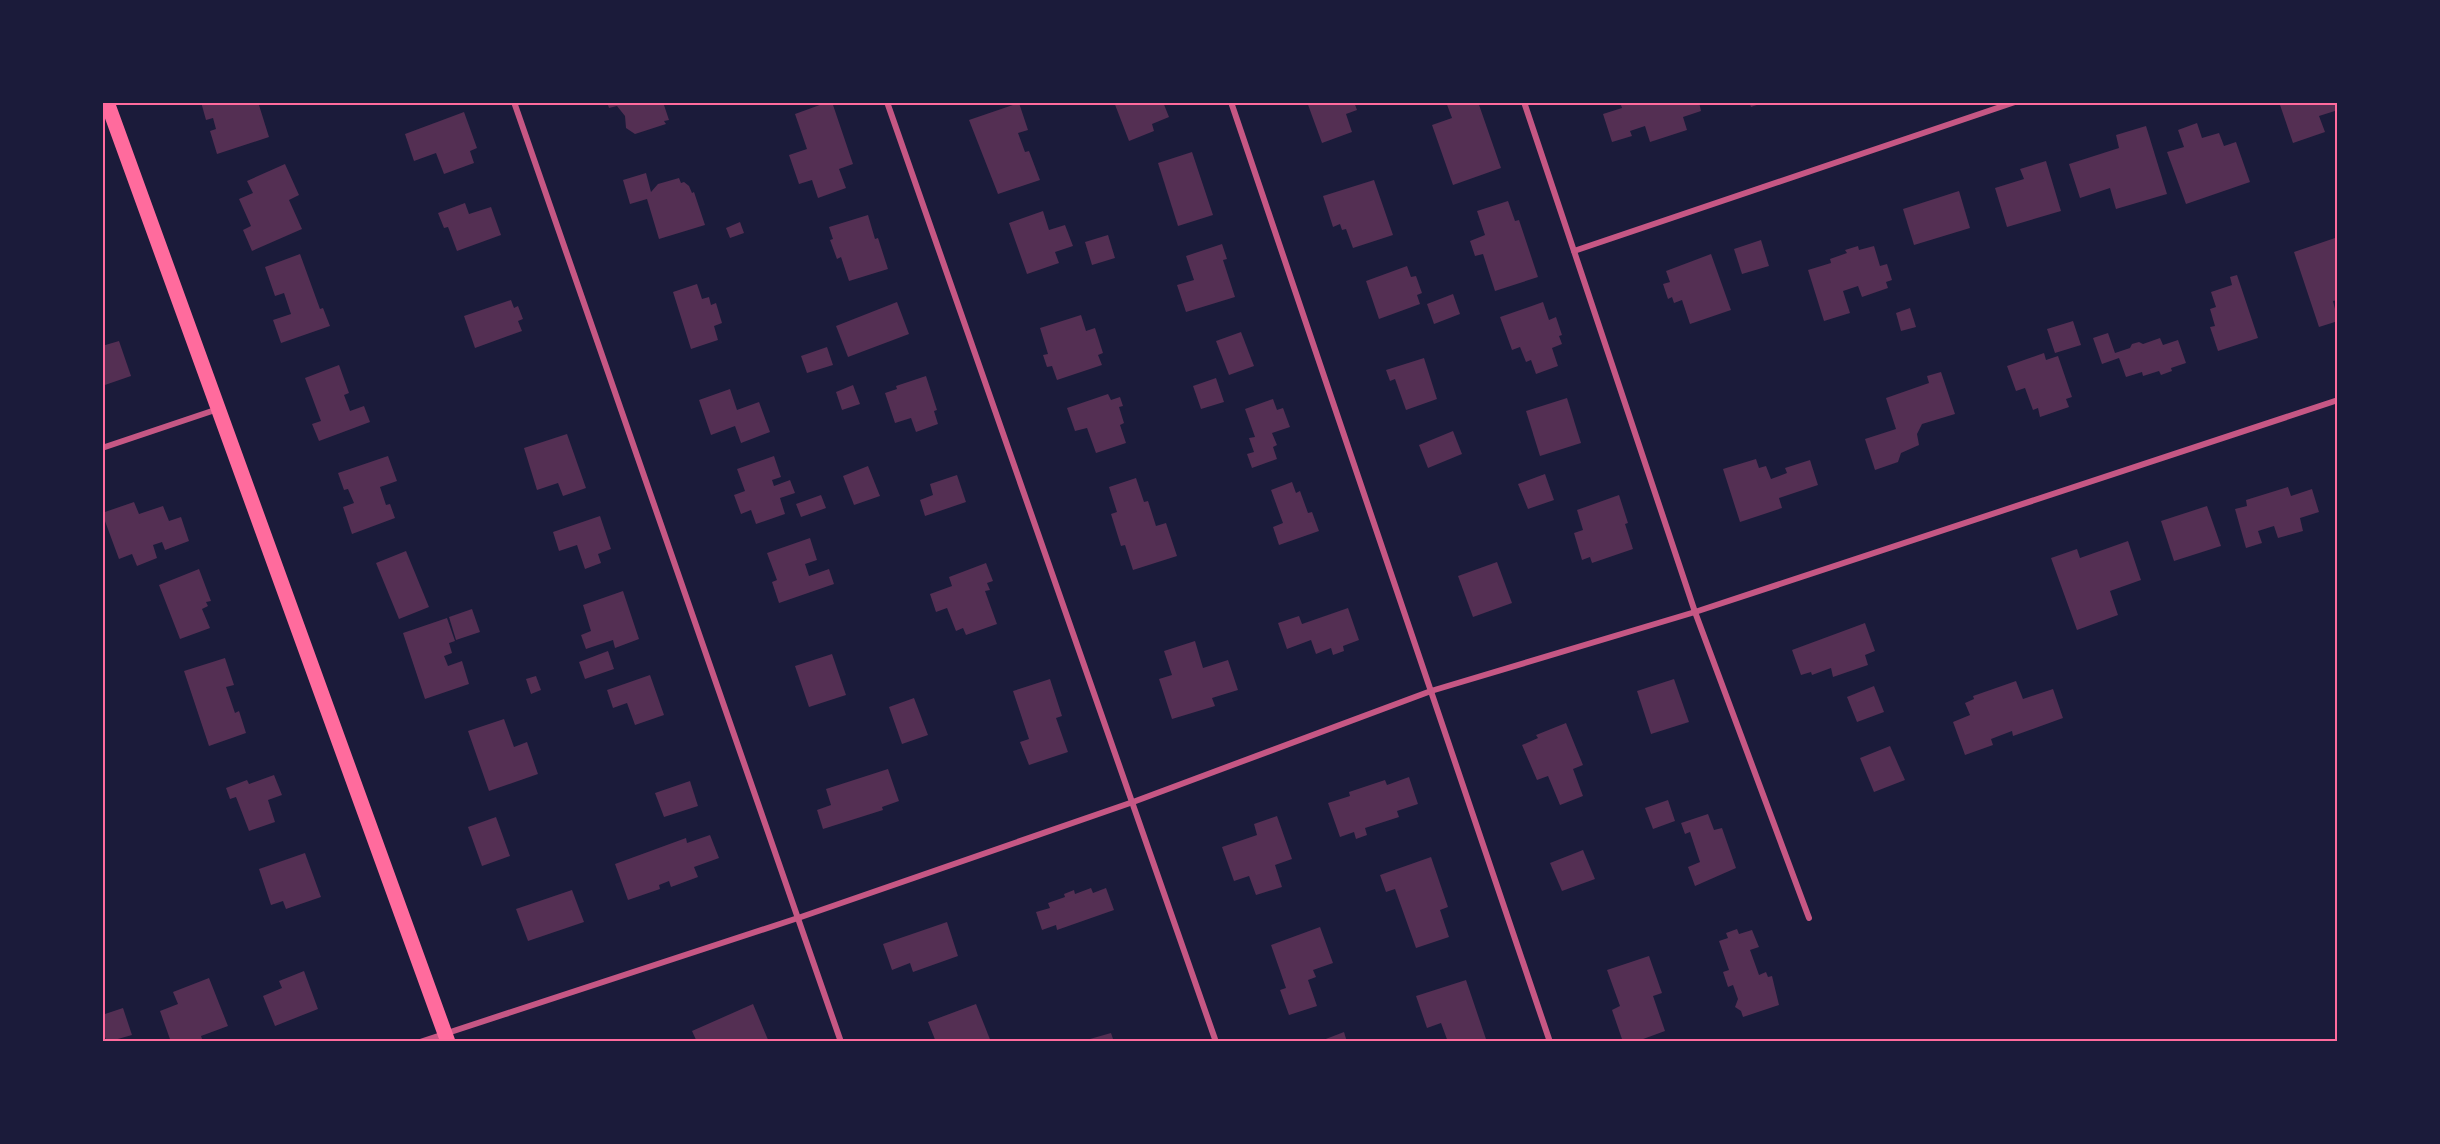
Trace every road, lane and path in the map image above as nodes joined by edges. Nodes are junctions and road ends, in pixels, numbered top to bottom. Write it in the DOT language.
graph roads {
  1 [pos="107,102"];
  2 [pos="514,102"];
  3 [pos="887,102"];
  4 [pos="1231,102"];
  5 [pos="1524,102"];
  6 [pos="2015,102"];
  7 [pos="2005,104"];
  8 [pos="1574,251"];
  9 [pos="2338,400"];
  10 [pos="219,408"];
  11 [pos="102,448"];
  12 [pos="1695,612"];
  13 [pos="1431,691"];
  14 [pos="1133,802"];
  15 [pos="798,918"];
  16 [pos="1809,918"];
  17 [pos="447,1037"];
  18 [pos="420,1042"];
  19 [pos="841,1042"];
  20 [pos="1216,1042"];
  21 [pos="1550,1042"];
  1 -- 10 [label="main road"];
  2 -- 15 [label="street"];
  3 -- 14 [label="street"];
  4 -- 13 [label="street"];
  5 -- 8 [label="street"];
  6 -- 7 [label="street"];
  7 -- 8 [label="street"];
  8 -- 12 [label="street"];
  9 -- 12 [label="street"];
  10 -- 11 [label="street"];
  10 -- 17 [label="main road"];
  12 -- 13 [label="street"];
  12 -- 16 [label="street"];
  13 -- 14 [label="street"];
  13 -- 21 [label="street"];
  14 -- 15 [label="street"];
  14 -- 20 [label="street"];
  15 -- 17 [label="street"];
  15 -- 19 [label="street"];
  17 -- 18 [label="street"];
}
